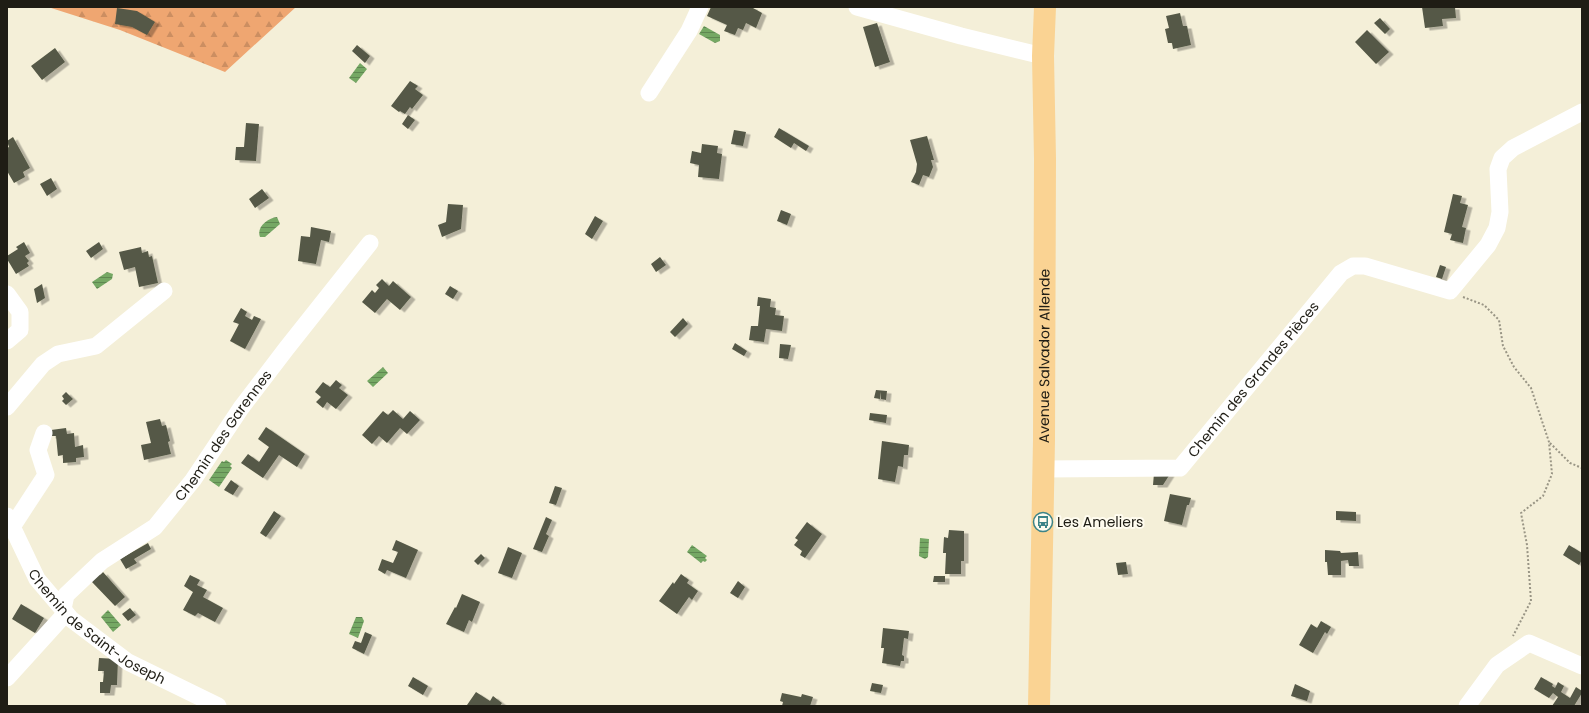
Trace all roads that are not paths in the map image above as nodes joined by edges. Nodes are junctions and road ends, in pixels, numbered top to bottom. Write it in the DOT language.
graph roads {
  1 [pos="700,7"];
  2 [pos="857,7"];
  3 [pos="1045,7"];
  4 [pos="1043,56"];
  5 [pos="649,93"];
  6 [pos="1582,112"];
  7 [pos="370,243"];
  8 [pos="164,291"];
  9 [pos="7,294"];
  10 [pos="7,341"];
  11 [pos="7,407"];
  12 [pos="44,433"];
  13 [pos="1043,469"];
  14 [pos="10,522"];
  15 [pos="65,611"];
  16 [pos="1582,666"];
  17 [pos="7,678"];
  18 [pos="218,706"];
  19 [pos="1039,706"];
  20 [pos="1467,706"];
  1 -- 5 [label="street"];
  2 -- 4 [label="street"];
  3 -- 4 [label="main road, Avenue Salvador Allende"];
  4 -- 13 [label="main road, Avenue Salvador Allende"];
  6 -- 13 [label="street, Chemin des Grandes Pièces"];
  7 -- 15 [label="street, Chemin des Garennes"];
  8 -- 11 [label="street"];
  9 -- 10 [label="street"];
  12 -- 14 [label="street"];
  13 -- 19 [label="main road, Avenue Salvador Allende"];
  14 -- 15 [label="street, Chemin de Saint-Joseph"];
  15 -- 17 [label="street, Chemin des Garennes"];
  15 -- 18 [label="street, Chemin de Saint-Joseph"];
  16 -- 20 [label="street"];
}
